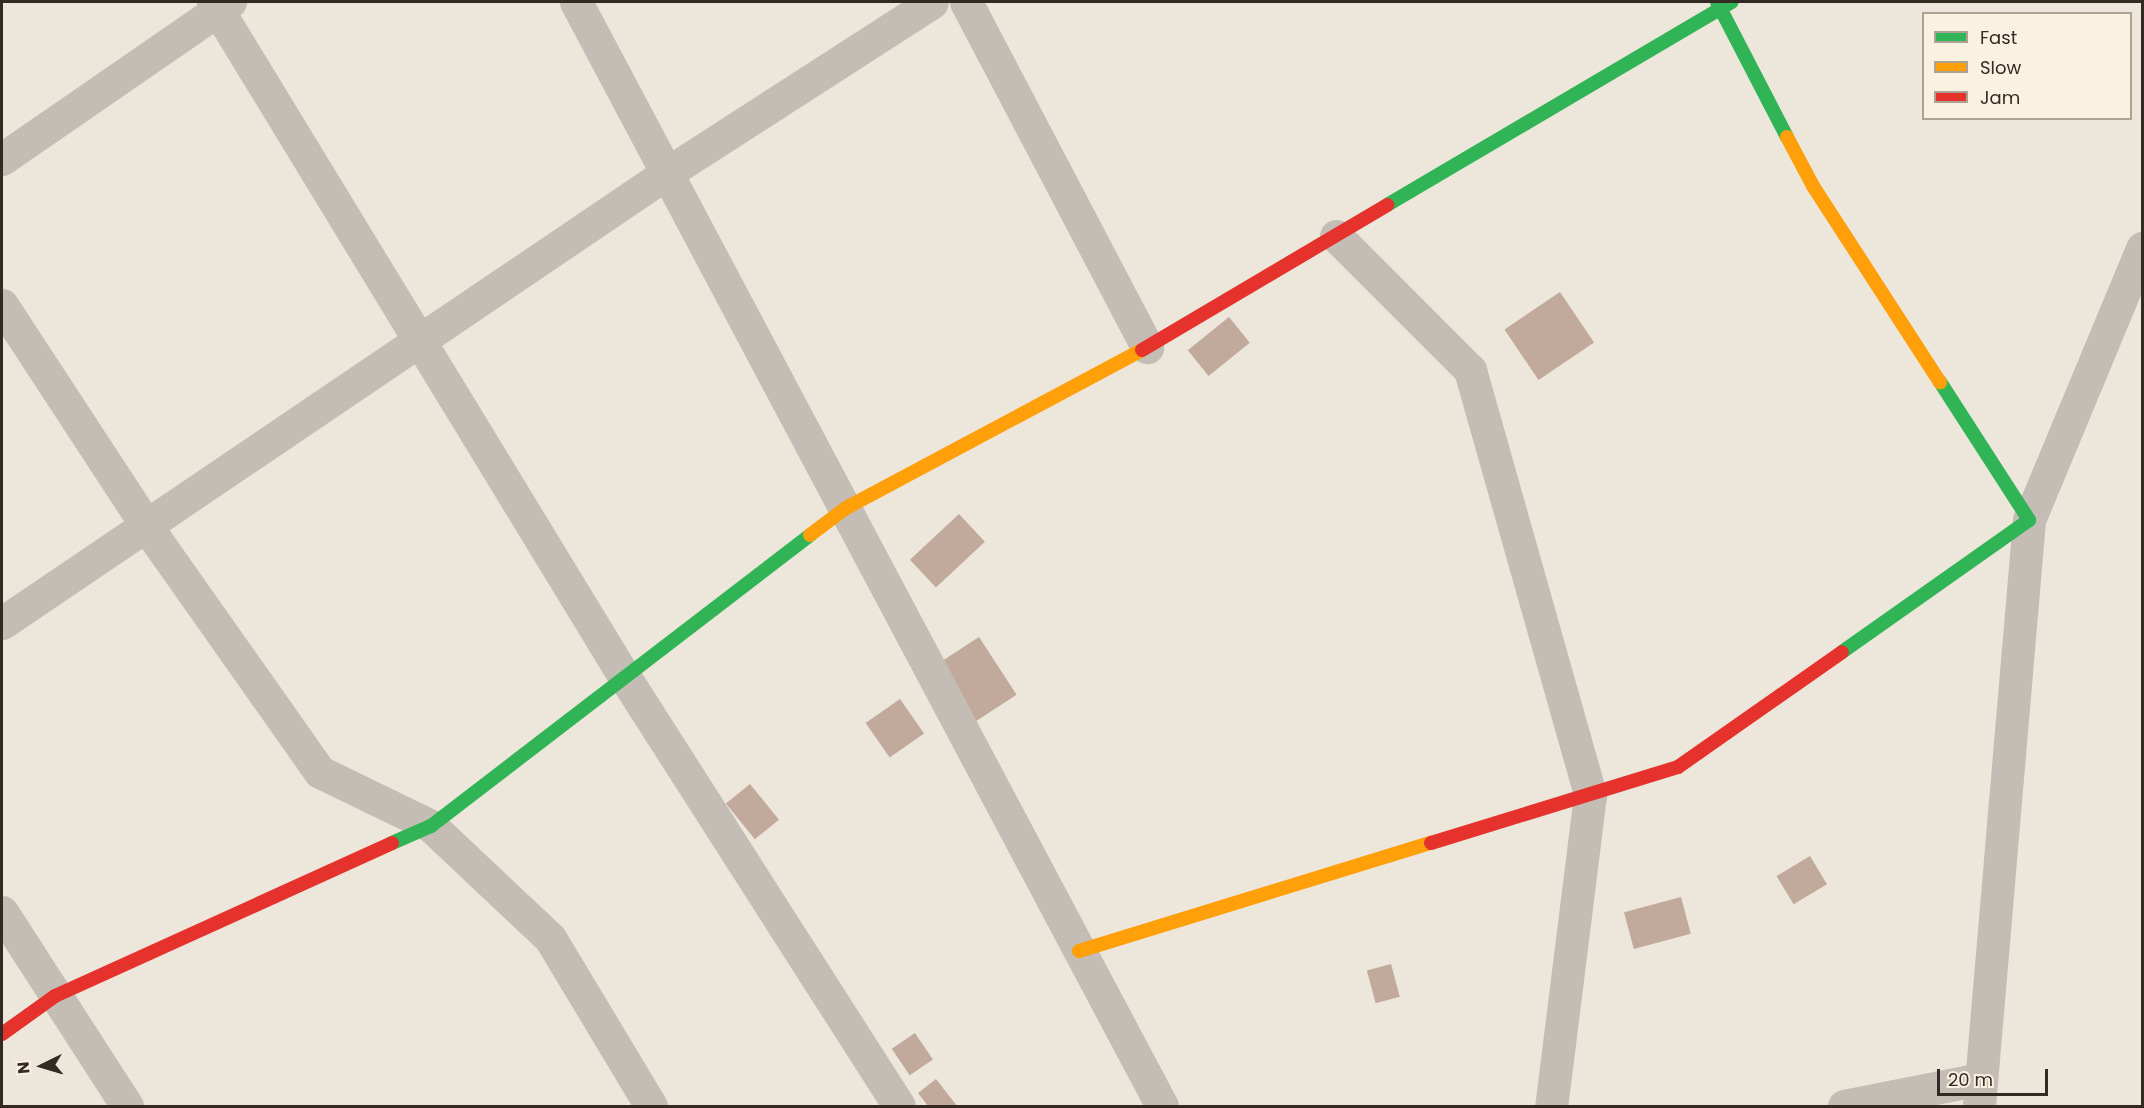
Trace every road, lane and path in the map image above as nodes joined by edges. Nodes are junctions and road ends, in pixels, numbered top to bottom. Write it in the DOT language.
graph roads {
  1 [pos="576,2"];
  2 [pos="932,2"];
  3 [pos="966,2"];
  4 [pos="220,4"];
  5 [pos="1723,4"];
  6 [pos="2,159"];
  7 [pos="668,173"];
  8 [pos="1335,236"];
  9 [pos="2142,248"];
  10 [pos="2,305"];
  11 [pos="419,343"];
  12 [pos="1147,347"];
  13 [pos="846,508"];
  14 [pos="2029,520"];
  15 [pos="147,527"];
  16 [pos="2,623"];
  17 [pos="624,676"];
  18 [pos="1590,795"];
  19 [pos="431,826"];
  20 [pos="2,912"];
  21 [pos="1079,951"];
  22 [pos="55,996"];
  23 [pos="2,1034"];
  24 [pos="1979,1093"];
  25 [pos="127,1107"];
  26 [pos="651,1107"];
  27 [pos="899,1107"];
  28 [pos="1162,1107"];
  29 [pos="1551,1107"];
  30 [pos="1844,1107"];
  1 -- 7 [label="street"];
  2 -- 7 [label="street"];
  3 -- 12 [label="street"];
  4 -- 6 [label="street"];
  4 -- 11 [label="street"];
  5 -- 8 [label="street"];
  5 -- 14 [label="street"];
  7 -- 11 [label="street"];
  7 -- 13 [label="street"];
  8 -- 12 [label="street"];
  8 -- 18 [label="street"];
  9 -- 14 [label="street"];
  10 -- 15 [label="street"];
  11 -- 15 [label="street"];
  11 -- 17 [label="street"];
  12 -- 13 [label="street"];
  13 -- 17 [label="street"];
  13 -- 21 [label="street"];
  14 -- 18 [label="street"];
  14 -- 24 [label="street"];
  15 -- 16 [label="street"];
  15 -- 19 [label="street"];
  17 -- 19 [label="street"];
  17 -- 27 [label="street"];
  18 -- 21 [label="street"];
  18 -- 29 [label="street"];
  19 -- 22 [label="street"];
  19 -- 26 [label="street"];
  20 -- 22 [label="street"];
  21 -- 28 [label="street"];
  22 -- 23 [label="street"];
  22 -- 25 [label="street"];
  24 -- 30 [label="street"];
}
